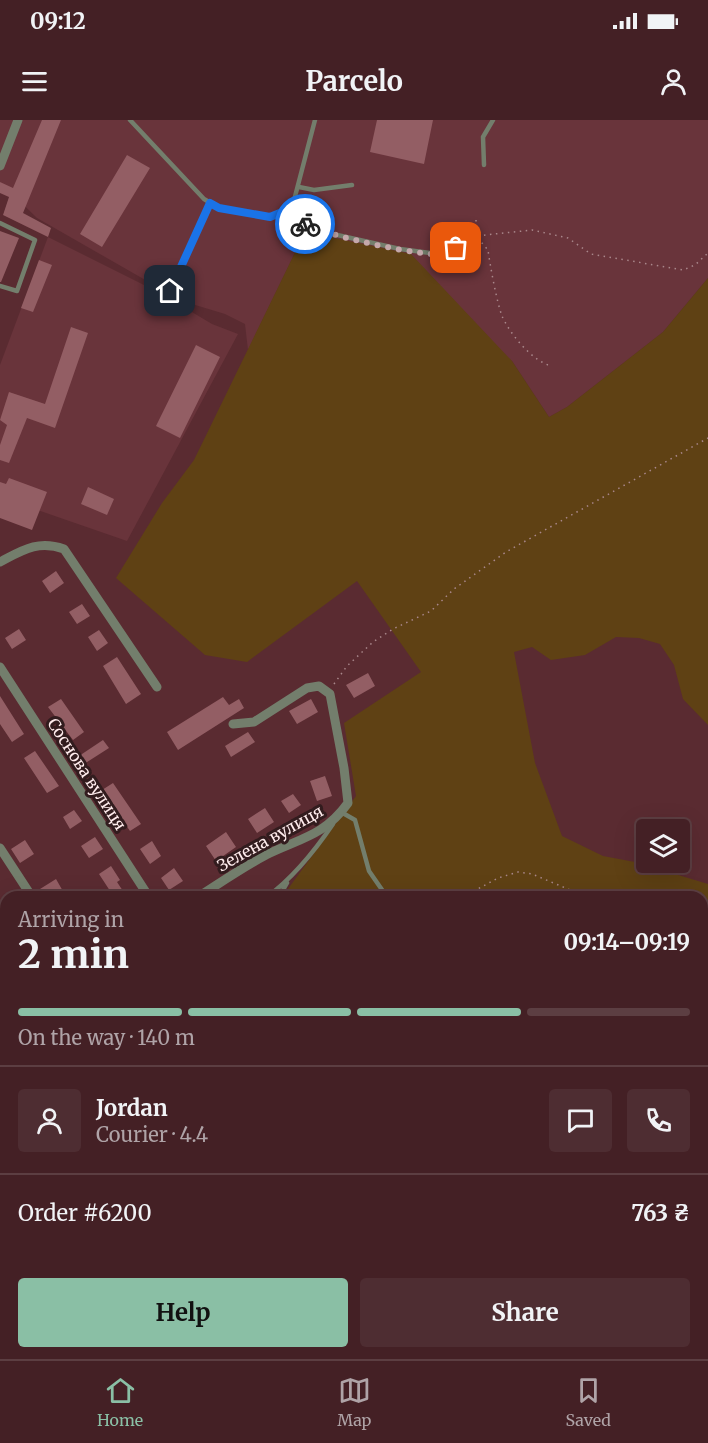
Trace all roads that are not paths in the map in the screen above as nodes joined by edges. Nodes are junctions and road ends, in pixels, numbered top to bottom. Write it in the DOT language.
graph roads {
  1 [pos="18,120"];
  2 [pos="130,120"];
  3 [pos="315,120"];
  4 [pos="493,120"];
  5 [pos="484,165"];
  6 [pos="0,166"];
  7 [pos="352,185"];
  8 [pos="299,188"];
  9 [pos="210,203"];
  10 [pos="292,208"];
  11 [pos="0,223"];
  12 [pos="468,240"];
  13 [pos="0,286"];
  14 [pos="170,291"];
  15 [pos="0,562"];
  16 [pos="0,667"];
  17 [pos="157,687"];
  18 [pos="233,724"];
  19 [pos="341,812"];
  20 [pos="334,821"];
  21 [pos="0,848"];
  22 [pos="288,881"];
  23 [pos="28,891"];
  24 [pos="145,891"];
  25 [pos="208,891"];
  26 [pos="275,891"];
  27 [pos="282,891"];
  28 [pos="383,891"];
  1 -- 6 [label="street"];
  2 -- 9 [label="lane"];
  3 -- 8 [label="lane"];
  4 -- 5 [label="lane"];
  7 -- 8 [label="lane"];
  8 -- 10 [label="lane"];
  9 -- 10 [label="lane"];
  9 -- 14 [label="lane"];
  10 -- 12 [label="lane"];
  11 -- 13 [label="lane"];
  15 -- 17 [label="street"];
  16 -- 24 [label="street, Соснова вулиця"];
  18 -- 19 [label="street, Зелена вулиця"];
  19 -- 20 [label="street, Зелена вулиця"];
  19 -- 28 [label="lane"];
  20 -- 22 [label="lane"];
  20 -- 25 [label="street, Зелена вулиця"];
  21 -- 23 [label="street"];
  22 -- 26 [label="lane"];
  22 -- 27 [label="lane"];
}
